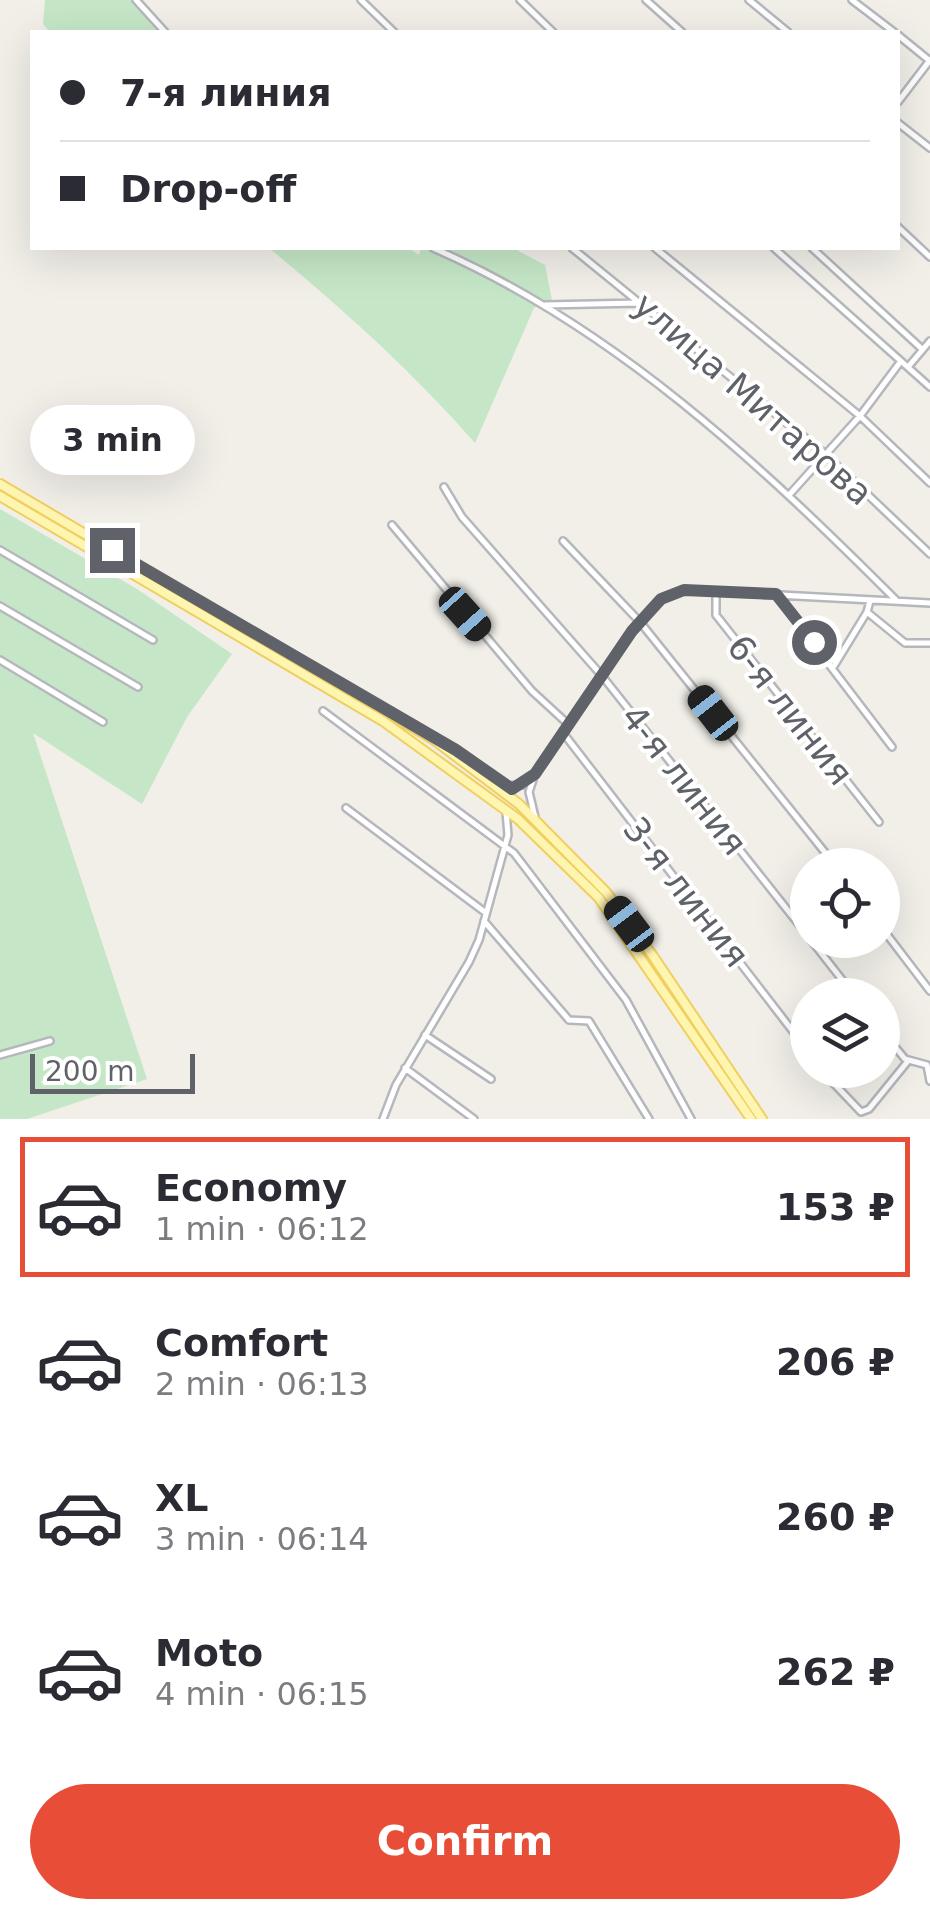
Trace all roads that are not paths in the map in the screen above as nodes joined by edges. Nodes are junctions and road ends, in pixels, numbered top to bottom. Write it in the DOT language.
graph roads {
  1 [pos="136,0"];
  2 [pos="362,0"];
  3 [pos="520,0"];
  4 [pos="646,0"];
  5 [pos="749,0"];
  6 [pos="852,0"];
  7 [pos="163,30"];
  8 [pos="392,30"];
  9 [pos="551,30"];
  10 [pos="680,30"];
  11 [pos="786,30"];
  12 [pos="891,30"];
  13 [pos="900,37"];
  14 [pos="930,60"];
  15 [pos="900,99"];
  16 [pos="900,124"];
  17 [pos="930,148"];
  18 [pos="900,229"];
  19 [pos="437,250"];
  20 [pos="575,250"];
  21 [pos="657,250"];
  22 [pos="776,250"];
  23 [pos="814,250"];
  24 [pos="930,257"];
  25 [pos="642,303"];
  26 [pos="542,305"];
  27 [pos="930,341"];
  28 [pos="922,350"];
  29 [pos="902,361"];
  30 [pos="908,367"];
  31 [pos="930,387"];
  32 [pos="860,416"];
  33 [pos="825,454"];
  34 [pos="930,482"];
  35 [pos="0,484"];
  36 [pos="444,486"];
  37 [pos="790,494"];
  38 [pos="0,496"];
  39 [pos="392,526"];
  40 [pos="563,542"];
  41 [pos="0,550"];
  42 [pos="930,554"];
  43 [pos="716,592"];
  44 [pos="776,594"];
  45 [pos="870,601"];
  46 [pos="900,603"];
  47 [pos="930,603"];
  48 [pos="0,606"];
  49 [pos="868,612"];
  50 [pos="640,622"];
  51 [pos="153,640"];
  52 [pos="930,643"];
  53 [pos="0,660"];
  54 [pos="834,666"];
  55 [pos="603,678"];
  56 [pos="138,687"];
  57 [pos="323,711"];
  58 [pos="103,722"];
  59 [pos="570,725"];
  60 [pos="564,734"];
  61 [pos="433,739"];
  62 [pos="892,746"];
  63 [pos="535,774"];
  64 [pos="504,807"];
  65 [pos="346,808"];
  66 [pos="537,820"];
  67 [pos="879,822"];
  68 [pos="530,830"];
  69 [pos="508,835"];
  70 [pos="504,844"];
  71 [pos="820,848"];
  72 [pos="486,913"];
  73 [pos="790,914"];
  74 [pos="484,921"];
  75 [pos="900,951"];
  76 [pos="825,958"];
  77 [pos="841,978"];
  78 [pos="930,990"];
  79 [pos="790,1028"];
  80 [pos="425,1035"];
  81 [pos="50,1041"];
  82 [pos="900,1053"];
  83 [pos="0,1055"];
  84 [pos="906,1060"];
  85 [pos="404,1068"];
  86 [pos="900,1068"];
  87 [pos="491,1079"];
  88 [pos="930,1080"];
  89 [pos="837,1088"];
  90 [pos="885,1088"];
  91 [pos="382,1119"];
  92 [pos="474,1119"];
  93 [pos="648,1119"];
  94 [pos="691,1119"];
  95 [pos="752,1119"];
  96 [pos="762,1119"];
  1 -- 7 [label="street"];
  2 -- 8 [label="street"];
  3 -- 9 [label="street"];
  4 -- 10 [label="street"];
  5 -- 11 [label="street"];
  6 -- 12 [label="street"];
  13 -- 14 [label="street"];
  14 -- 15 [label="street"];
  16 -- 17 [label="street"];
  18 -- 24 [label="street"];
  19 -- 26 [label="street"];
  20 -- 25 [label="street, улица Митарова"];
  21 -- 32 [label="street"];
  22 -- 29 [label="street"];
  23 -- 28 [label="street"];
  25 -- 26 [label="street"];
  25 -- 33 [label="street, улица Митарова"];
  26 -- 37 [label="street"];
  27 -- 28 [label="street"];
  28 -- 30 [label="street"];
  29 -- 30 [label="street"];
  29 -- 32 [label="street"];
  30 -- 31 [label="street"];
  32 -- 33 [label="street"];
  32 -- 34 [label="street"];
  33 -- 37 [label="street"];
  33 -- 42 [label="street, улица Митарова"];
  35 -- 61 [label="main road"];
  36 -- 55 [label="street, 4-я линия"];
  37 -- 46 [label="street"];
  38 -- 64 [label="main road"];
  39 -- 59 [label="street"];
  40 -- 50 [label="street"];
  41 -- 51 [label="street"];
  43 -- 44 [label="street"];
  43 -- 50 [label="street"];
  43 -- 67 [label="street, 6-я линия"];
  44 -- 45 [label="street"];
  44 -- 54 [label="street"];
  45 -- 46 [label="street"];
  45 -- 49 [label="street"];
  46 -- 47 [label="street"];
  48 -- 56 [label="street"];
  49 -- 52 [label="street"];
  49 -- 54 [label="street"];
  50 -- 55 [label="street"];
  50 -- 71 [label="street"];
  53 -- 58 [label="street"];
  54 -- 62 [label="street"];
  55 -- 59 [label="street"];
  55 -- 73 [label="street, 4-я линия"];
  57 -- 70 [label="street"];
  59 -- 60 [label="street"];
  60 -- 63 [label="street"];
  60 -- 79 [label="street, 3-я линия"];
  61 -- 63 [label="street"];
  61 -- 66 [label="main road"];
  63 -- 66 [label="street"];
  64 -- 68 [label="main road"];
  64 -- 69 [label="street"];
  65 -- 72 [label="street"];
  66 -- 96 [label="main road"];
  68 -- 69 [label="street"];
  68 -- 95 [label="main road"];
  69 -- 70 [label="street"];
  70 -- 72 [label="street"];
  70 -- 94 [label="street"];
  72 -- 74 [label="street"];
  74 -- 80 [label="street"];
  74 -- 93 [label="street"];
  75 -- 78 [label="street"];
  76 -- 77 [label="street, 4-я линия"];
  80 -- 85 [label="street"];
  80 -- 87 [label="street"];
  81 -- 83 [label="street"];
  82 -- 84 [label="street"];
  84 -- 86 [label="street"];
  84 -- 88 [label="street"];
  85 -- 91 [label="street"];
  85 -- 92 [label="street"];
  89 -- 90 [label="street"];
}
